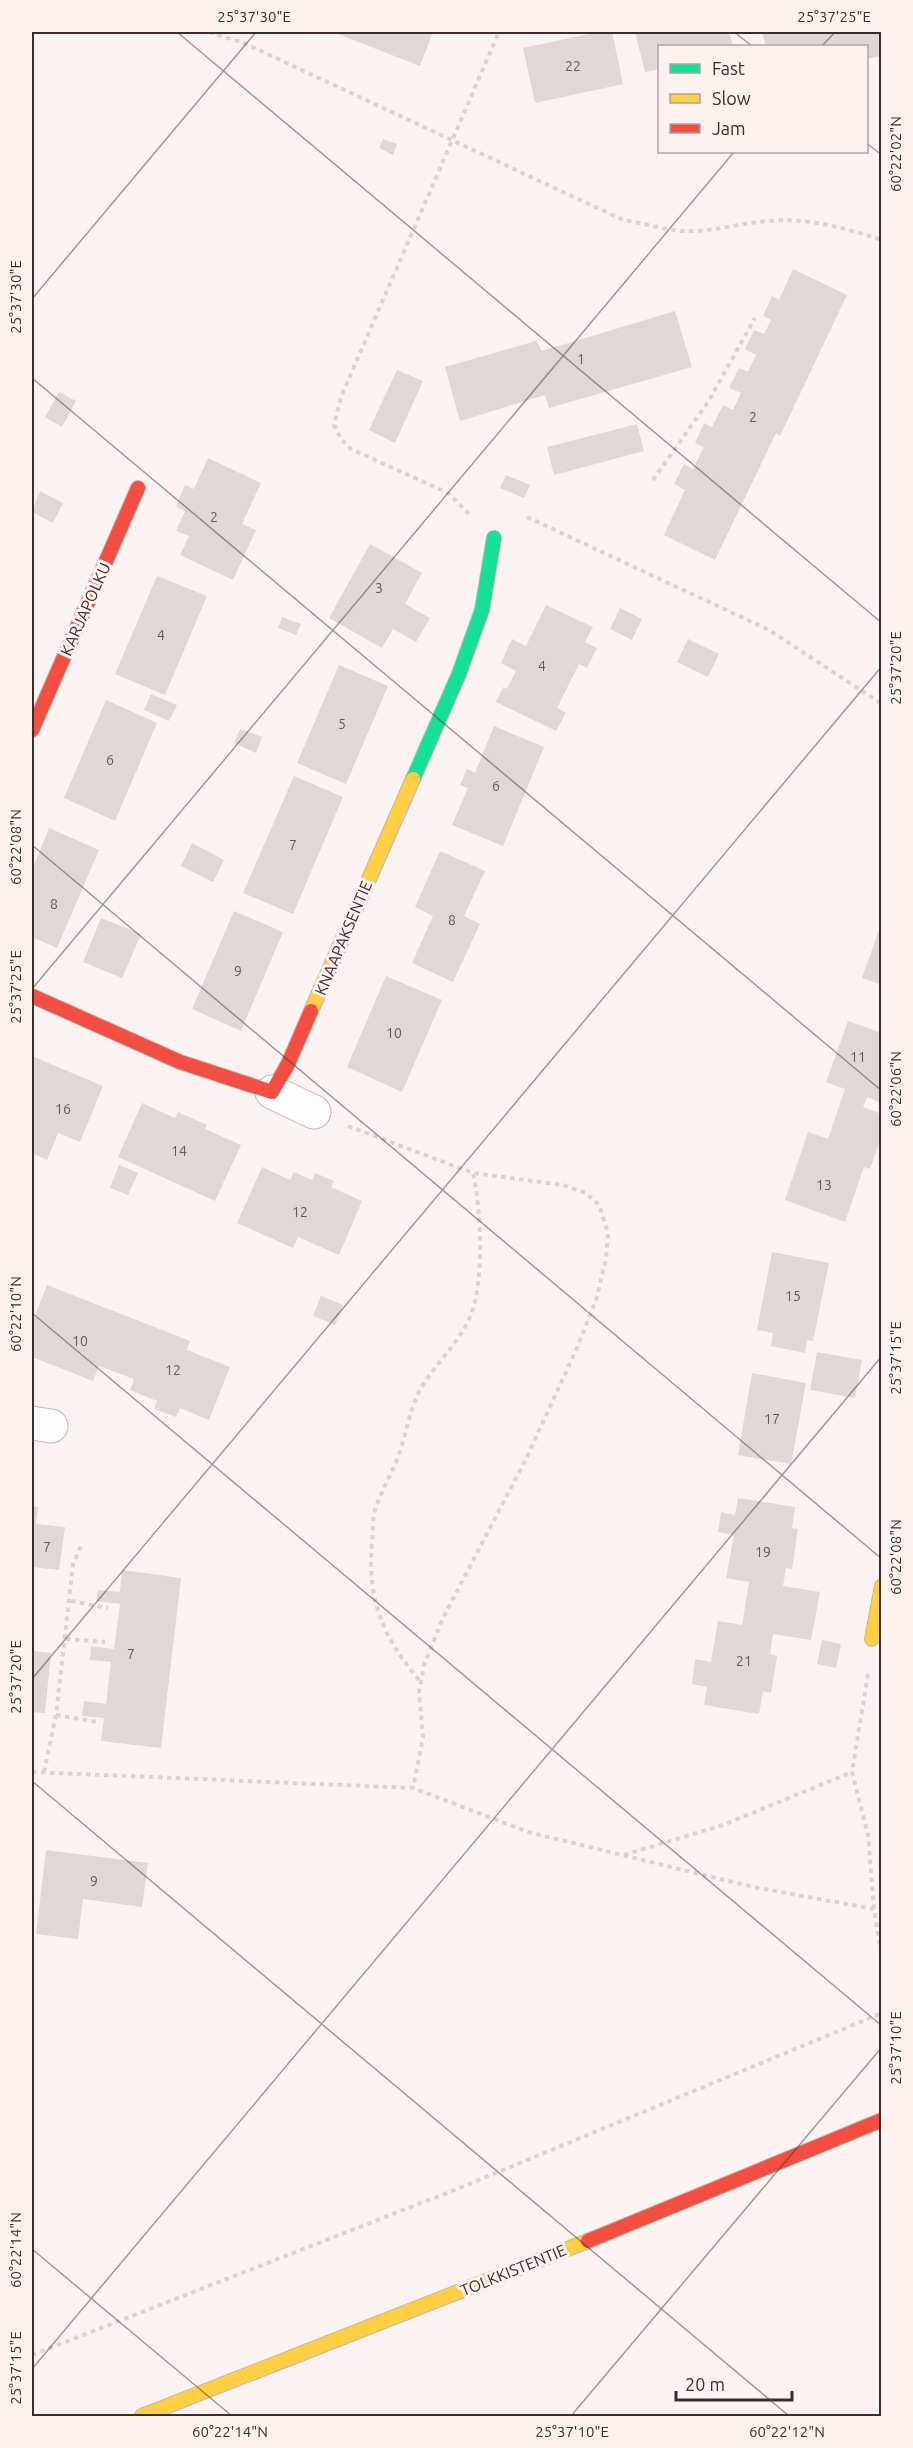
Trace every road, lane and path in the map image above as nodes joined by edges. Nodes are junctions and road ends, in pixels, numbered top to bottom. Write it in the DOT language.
graph roads {
  1 [pos="209,32"];
  2 [pos="499,32"];
  3 [pos="453,142"];
  4 [pos="882,240"];
  5 [pos="755,318"];
  6 [pos="653,480"];
  7 [pos="138,488"];
  8 [pos="526,517"];
  9 [pos="494,538"];
  10 [pos="882,704"];
  11 [pos="32,730"];
  12 [pos="32,996"];
  13 [pos="272,1092"];
  14 [pos="314,1112"];
  15 [pos="472,1173"];
  16 [pos="81,1546"];
  17 [pos="882,1586"];
  18 [pos="70,1601"];
  19 [pos="108,1608"];
  20 [pos="66,1639"];
  21 [pos="872,1639"];
  22 [pos="105,1642"];
  23 [pos="419,1680"];
  24 [pos="56,1715"];
  25 [pos="97,1722"];
  26 [pos="32,1772"];
  27 [pos="44,1772"];
  28 [pos="852,1772"];
  29 [pos="413,1788"];
  30 [pos="623,1855"];
  31 [pos="874,1909"];
  32 [pos="882,1958"];
  33 [pos="882,2013"];
  34 [pos="882,2120"];
  35 [pos="32,2355"];
  36 [pos="142,2416"];
  1 -- 3 [label="path"];
  2 -- 3 [label="path"];
  3 -- 4 [label="path"];
  3 -- 9 [label="path"];
  5 -- 6 [label="path"];
  7 -- 11 [label="street, KARJAPOLKU"];
  8 -- 10 [label="path"];
  9 -- 13 [label="street, KNAAPAKSENTIE"];
  12 -- 13 [label="street"];
  13 -- 14 [label="street"];
  14 -- 15 [label="path"];
  15 -- 23 [label="path"];
  15 -- 23 [label="path"];
  16 -- 18 [label="path"];
  17 -- 21 [label="street"];
  18 -- 19 [label="path"];
  18 -- 20 [label="path"];
  20 -- 22 [label="path"];
  20 -- 24 [label="path"];
  21 -- 28 [label="path"];
  23 -- 29 [label="path"];
  24 -- 25 [label="path"];
  24 -- 27 [label="path"];
  26 -- 27 [label="path"];
  27 -- 29 [label="path"];
  28 -- 30 [label="path"];
  28 -- 31 [label="path"];
  29 -- 30 [label="path"];
  30 -- 31 [label="path"];
  31 -- 32 [label="path"];
  33 -- 35 [label="path"];
  34 -- 36 [label="street, TOLKKISTENTIE"];
}
